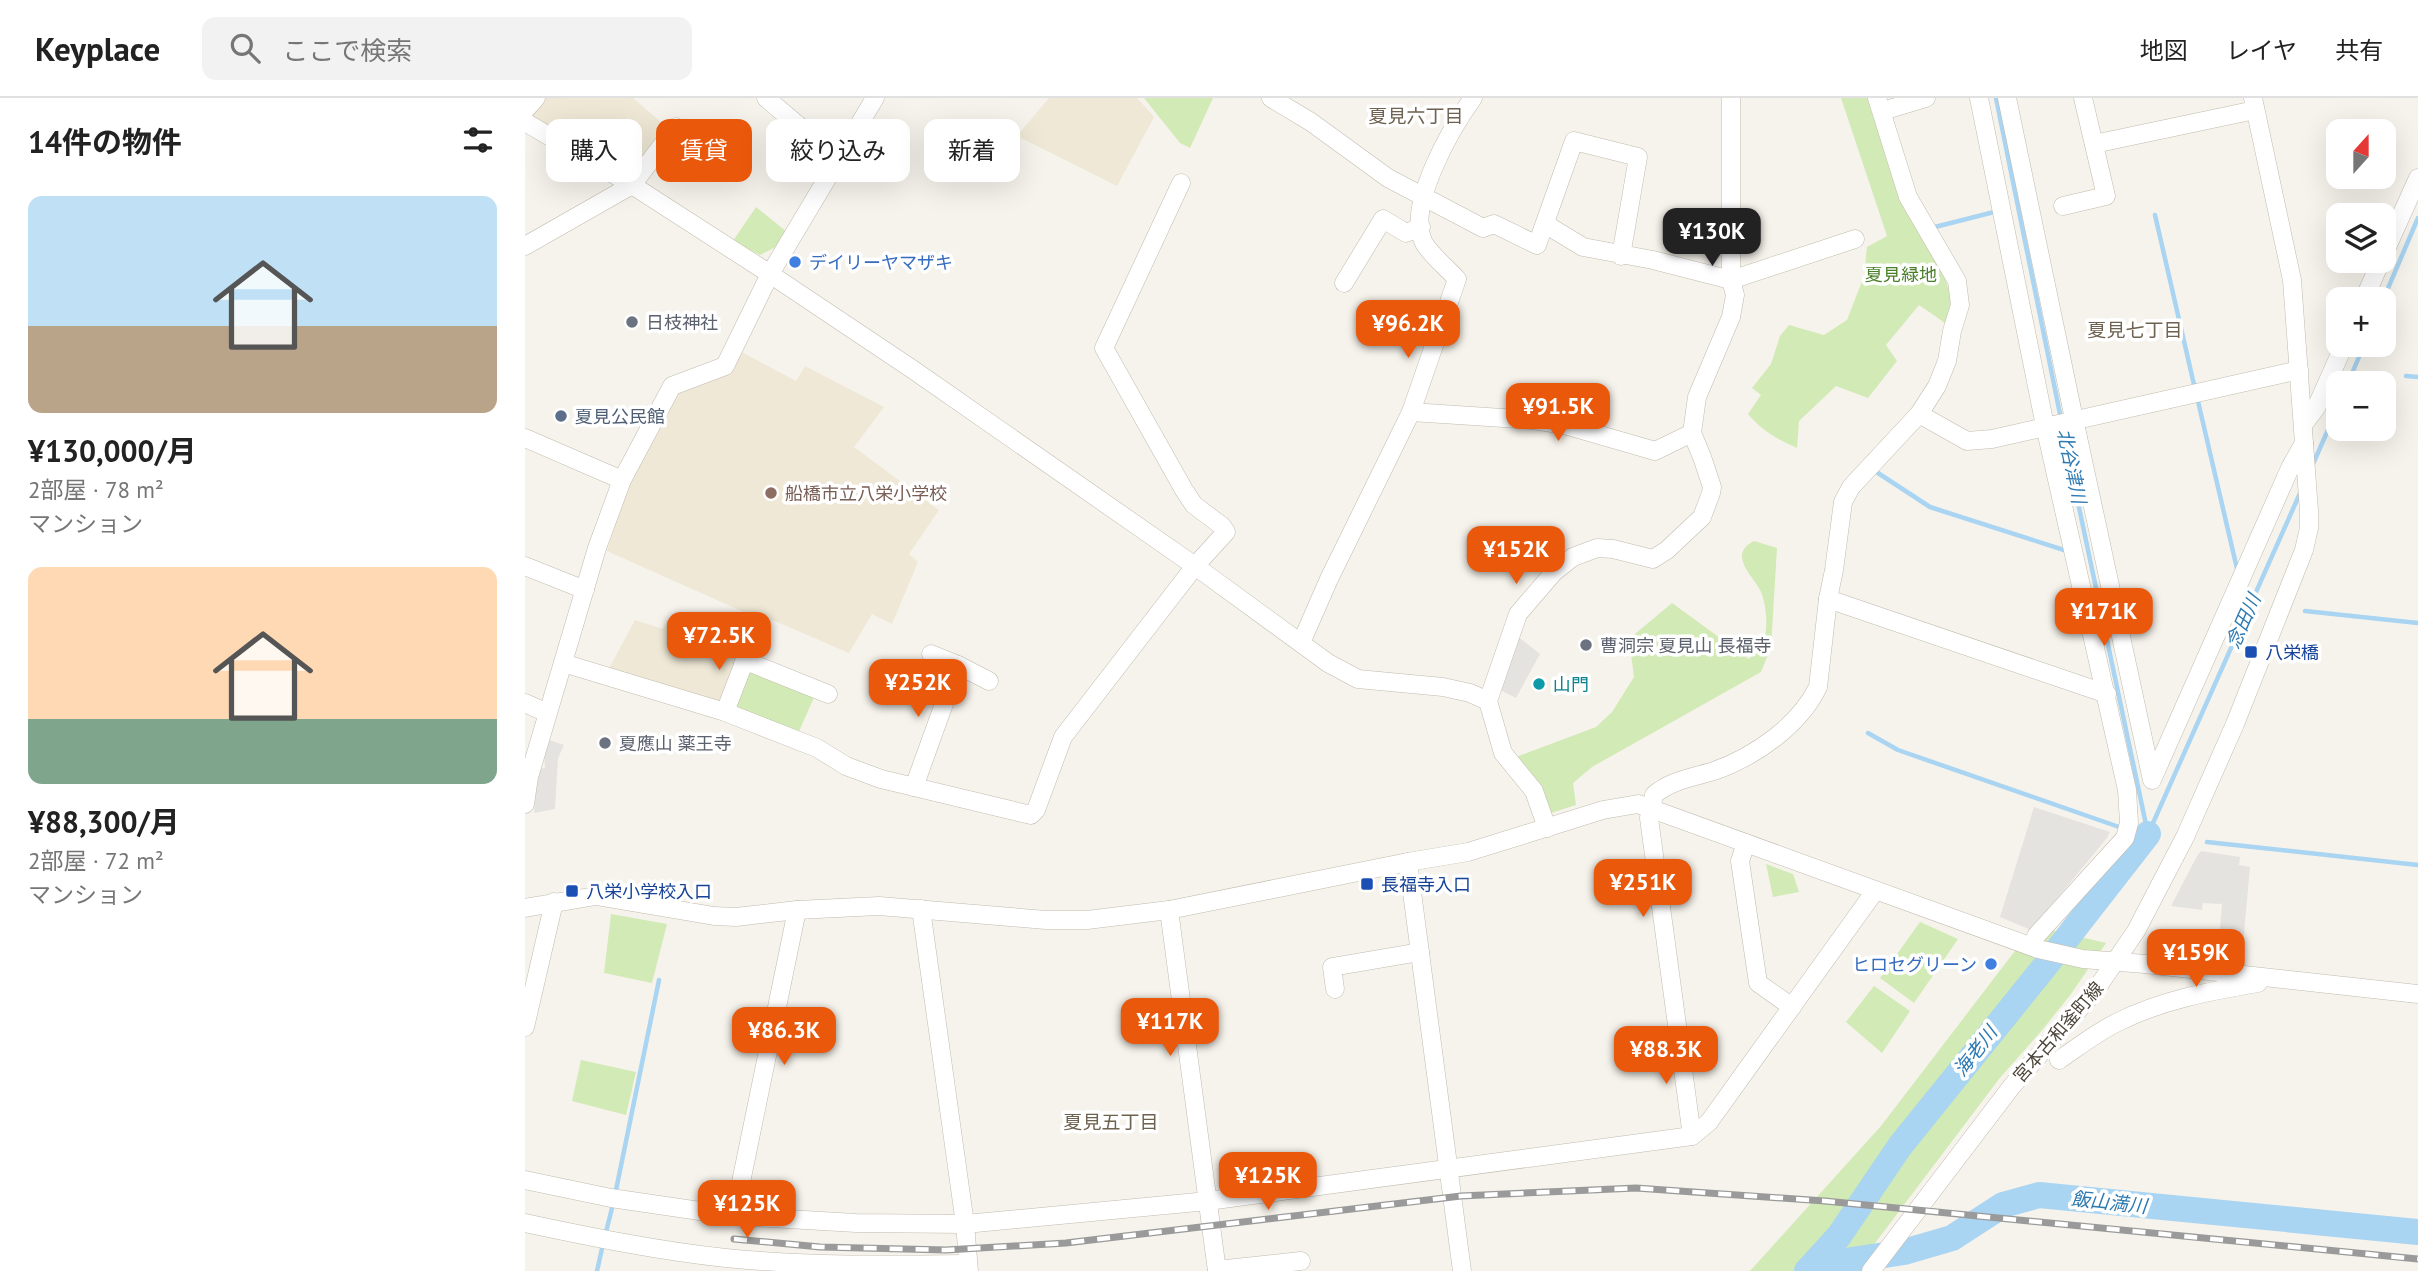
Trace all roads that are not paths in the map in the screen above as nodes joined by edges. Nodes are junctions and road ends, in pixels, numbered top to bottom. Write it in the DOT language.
graph roads {
  1 [pos="535,98"];
  2 [pos="766,98"];
  3 [pos="875,98"];
  4 [pos="1271,98"];
  5 [pos="1473,98"];
  6 [pos="1731,98"];
  7 [pos="1926,98"];
  8 [pos="1979,98"];
  9 [pos="2007,98"];
  10 [pos="2083,98"];
  11 [pos="1880,104"];
  12 [pos="2254,104"];
  13 [pos="525,110"];
  14 [pos="791,119"];
  15 [pos="863,119"];
  16 [pos="525,122"];
  17 [pos="2094,144"];
  18 [pos="656,154"];
  19 [pos="2418,178"];
  20 [pos="826,182"];
  21 [pos="1181,183"];
  22 [pos="632,186"];
  23 [pos="1423,197"];
  24 [pos="2063,206"];
  25 [pos="1545,224"];
  26 [pos="1421,227"];
  27 [pos="2396,227"];
  28 [pos="1855,239"];
  29 [pos="525,246"];
  30 [pos="1621,256"];
  31 [pos="770,274"];
  32 [pos="1731,280"];
  33 [pos="1344,284"];
  34 [pos="2339,357"];
  35 [pos="2299,370"];
  36 [pos="1411,412"];
  37 [pos="1919,414"];
  38 [pos="2059,423"];
  39 [pos="1692,433"];
  40 [pos="525,438"];
  41 [pos="2304,440"];
  42 [pos="622,480"];
  43 [pos="525,566"];
  44 [pos="1195,566"];
  45 [pos="585,590"];
  46 [pos="1828,599"];
  47 [pos="1301,643"];
  48 [pos="931,654"];
  49 [pos="563,663"];
  50 [pos="958,665"];
  51 [pos="989,681"];
  52 [pos="828,694"];
  53 [pos="2107,694"];
  54 [pos="1488,701"];
  55 [pos="525,703"];
  56 [pos="725,712"];
  57 [pos="547,713"];
  58 [pos="914,787"];
  59 [pos="525,804"];
  60 [pos="1650,807"];
  61 [pos="1548,828"];
  62 [pos="1746,843"];
  63 [pos="1408,862"];
  64 [pos="1875,891"];
  65 [pos="554,902"];
  66 [pos="525,908"];
  67 [pos="921,909"];
  68 [pos="797,910"];
  69 [pos="1169,910"];
  70 [pos="2037,943"];
  71 [pos="1420,952"];
  72 [pos="2117,961"];
  73 [pos="2279,980"];
  74 [pos="1335,989"];
  75 [pos="2418,994"];
  76 [pos="1791,1007"];
  77 [pos="525,1027"];
  78 [pos="2059,1060"];
  79 [pos="1692,1136"];
  80 [pos="1447,1170"];
  81 [pos="525,1180"];
  82 [pos="1208,1201"];
  83 [pos="734,1216"];
  84 [pos="525,1223"];
  85 [pos="965,1224"];
  86 [pos="1301,1261"];
  87 [pos="725,1264"];
  88 [pos="1874,1268"];
  89 [pos="967,1269"];
  90 [pos="1217,1270"];
  91 [pos="1462,1271"];
  1 -- 13 [label="street"];
  2 -- 14 [label="street"];
  3 -- 15 [label="street"];
  4 -- 23 [label="street"];
  5 -- 23 [label="street"];
  6 -- 32 [label="street"];
  7 -- 11 [label="street"];
  8 -- 38 [label="street"];
  9 -- 38 [label="street"];
  10 -- 17 [label="street"];
  11 -- 37 [label="street"];
  12 -- 17 [label="street"];
  12 -- 35 [label="street, 宮本古和釜町線"];
  16 -- 22 [label="street"];
  17 -- 24 [label="street"];
  18 -- 22 [label="street"];
  19 -- 27 [label="street"];
  20 -- 31 [label="street"];
  21 -- 44 [label="street"];
  22 -- 29 [label="street"];
  22 -- 31 [label="street"];
  23 -- 25 [label="street"];
  23 -- 26 [label="street"];
  25 -- 30 [label="street"];
  25 -- 30 [label="street"];
  26 -- 33 [label="street"];
  26 -- 36 [label="street"];
  28 -- 32 [label="street"];
  30 -- 32 [label="street"];
  31 -- 42 [label="street"];
  31 -- 44 [label="street"];
  32 -- 39 [label="street"];
  34 -- 41 [label="street"];
  35 -- 38 [label="street"];
  35 -- 41 [label="street, 宮本古和釜町線"];
  36 -- 39 [label="street"];
  36 -- 47 [label="street"];
  37 -- 38 [label="street"];
  37 -- 46 [label="street"];
  38 -- 41 [label="street"];
  38 -- 53 [label="street"];
  39 -- 54 [label="street"];
  40 -- 42 [label="street"];
  41 -- 72 [label="street, 宮本古和釜町線"];
  42 -- 45 [label="street"];
  43 -- 45 [label="street"];
  44 -- 47 [label="street"];
  44 -- 58 [label="street"];
  45 -- 49 [label="street"];
  46 -- 53 [label="street"];
  46 -- 60 [label="street"];
  47 -- 54 [label="street"];
  48 -- 50 [label="street"];
  49 -- 56 [label="street"];
  49 -- 57 [label="street"];
  50 -- 51 [label="street"];
  50 -- 58 [label="street"];
  52 -- 56 [label="street"];
  53 -- 70 [label="street"];
  54 -- 61 [label="street"];
  55 -- 57 [label="street"];
  56 -- 58 [label="street"];
  57 -- 59 [label="street"];
  60 -- 61 [label="street"];
  60 -- 62 [label="street"];
  60 -- 79 [label="street"];
  61 -- 63 [label="street"];
  62 -- 64 [label="street"];
  62 -- 76 [label="street"];
  63 -- 69 [label="street"];
  63 -- 71 [label="street"];
  64 -- 70 [label="street"];
  64 -- 76 [label="street"];
  65 -- 66 [label="street"];
  65 -- 68 [label="street"];
  65 -- 77 [label="street"];
  67 -- 68 [label="street"];
  67 -- 69 [label="street"];
  67 -- 85 [label="street"];
  68 -- 83 [label="street"];
  69 -- 82 [label="street"];
  70 -- 72 [label="street"];
  71 -- 74 [label="street"];
  71 -- 80 [label="street"];
  72 -- 73 [label="street"];
  72 -- 88 [label="street, 宮本古和釜町線"];
  73 -- 75 [label="street"];
  73 -- 78 [label="street"];
  76 -- 79 [label="street"];
  79 -- 80 [label="street"];
  80 -- 82 [label="street"];
  80 -- 91 [label="street"];
  81 -- 83 [label="street"];
  82 -- 85 [label="street"];
  82 -- 90 [label="street"];
  83 -- 85 [label="street"];
  84 -- 87 [label="street"];
  85 -- 89 [label="street"];
  86 -- 90 [label="street"];
  87 -- 89 [label="street"];
}
